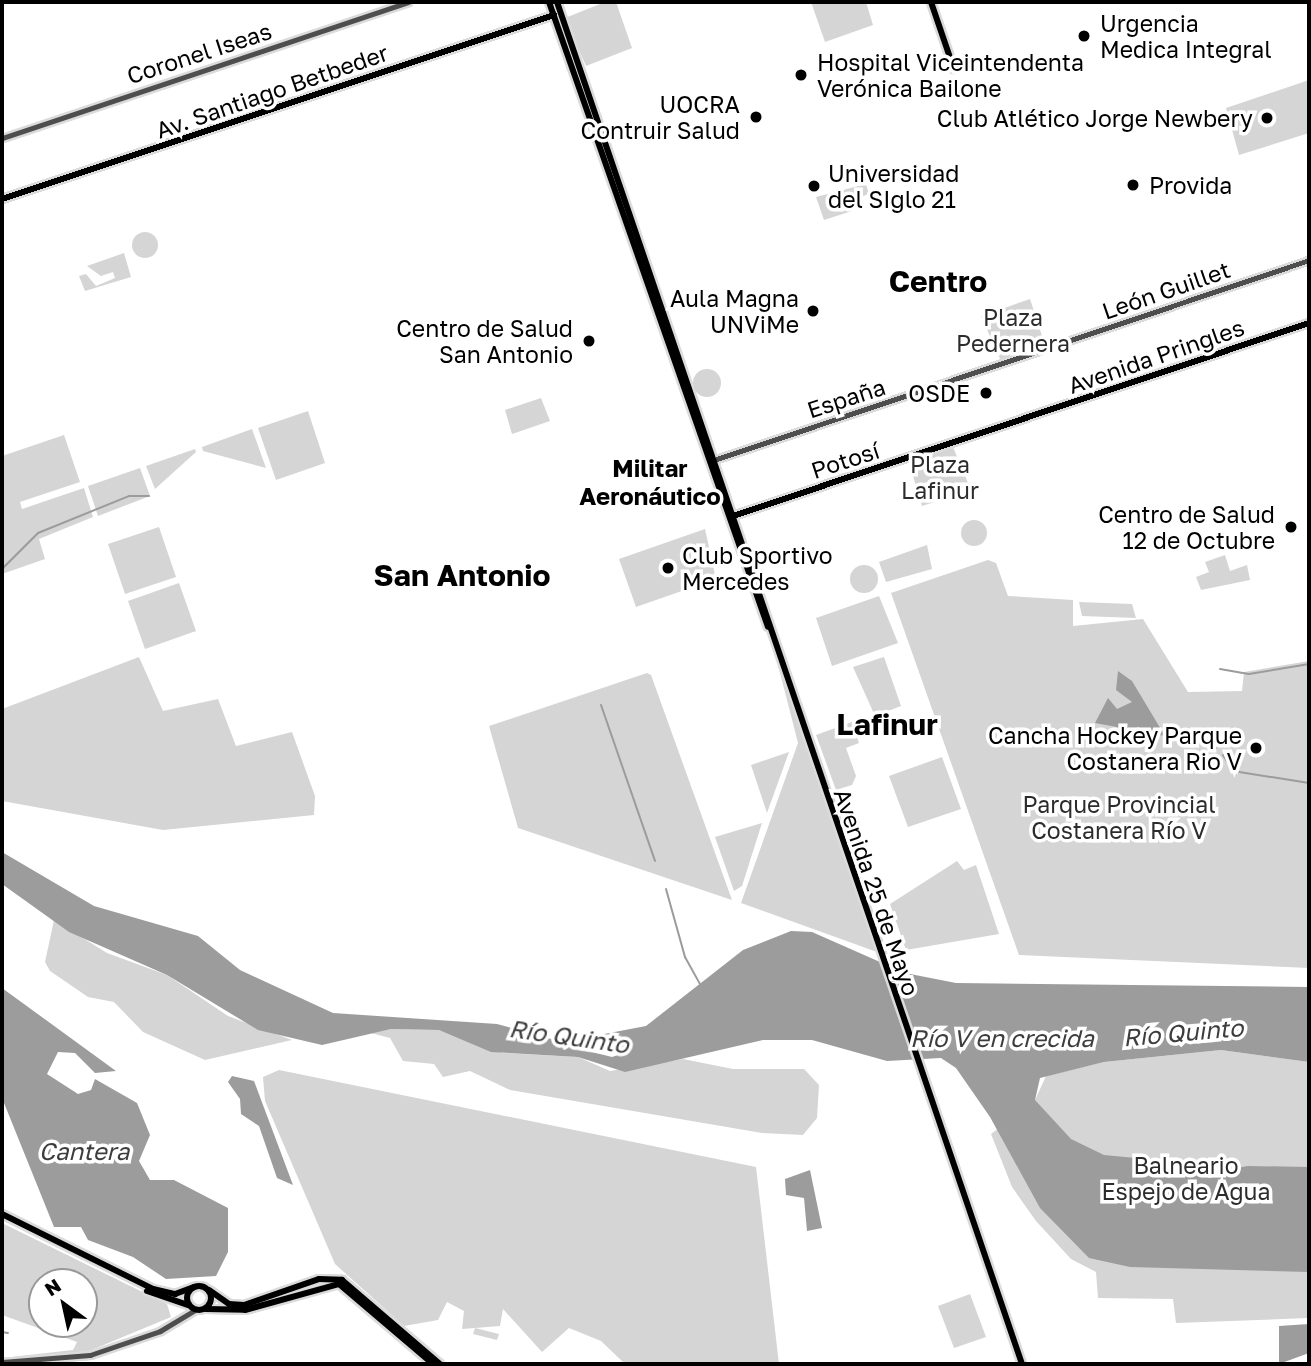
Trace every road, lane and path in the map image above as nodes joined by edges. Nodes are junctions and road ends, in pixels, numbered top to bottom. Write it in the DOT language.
graph roads {
  1 [pos="408,2"];
  2 [pos="549,2"];
  3 [pos="557,2"];
  4 [pos="931,2"];
  5 [pos="557,14"];
  6 [pos="954,69"];
  7 [pos="2,138"];
  8 [pos="2,199"];
  9 [pos="1309,260"];
  10 [pos="1309,323"];
  11 [pos="995,367"];
  12 [pos="1014,423"];
  13 [pos="711,461"];
  14 [pos="731,517"];
  15 [pos="2,1216"];
  16 [pos="194,1287"];
  17 [pos="209,1290"];
  18 [pos="191,1307"];
  19 [pos="206,1309"];
  20 [pos="2,1362"];
  21 [pos="433,1364"];
  22 [pos="440,1364"];
  23 [pos="1022,1364"];
  1 -- 7 [label="street, Coronel Iseas"];
  2 -- 5 [label="main road, Avenida 25 de Mayo"];
  3 -- 5 [label="main road, Avenida 25 de Mayo"];
  4 -- 6 [label="main road"];
  5 -- 8 [label="main road, Av. Santiago Betbeder"];
  5 -- 13 [label="main road, Avenida 25 de Mayo"];
  9 -- 11 [label="street, León Guillet"];
  10 -- 12 [label="main road, Avenida Pringles"];
  11 -- 13 [label="street, España"];
  12 -- 14 [label="main road, Potosí"];
  13 -- 14 [label="main road, Avenida 25 de Mayo"];
  14 -- 23 [label="main road, Avenida 25 de Mayo"];
  15 -- 16 [label="main road"];
  15 -- 18 [label="main road"];
  16 -- 17 [label="main road"];
  16 -- 18 [label="main road"];
  17 -- 19 [label="main road"];
  17 -- 22 [label="main road"];
  18 -- 19 [label="main road"];
  18 -- 20 [label="street"];
  19 -- 21 [label="main road"];
}
